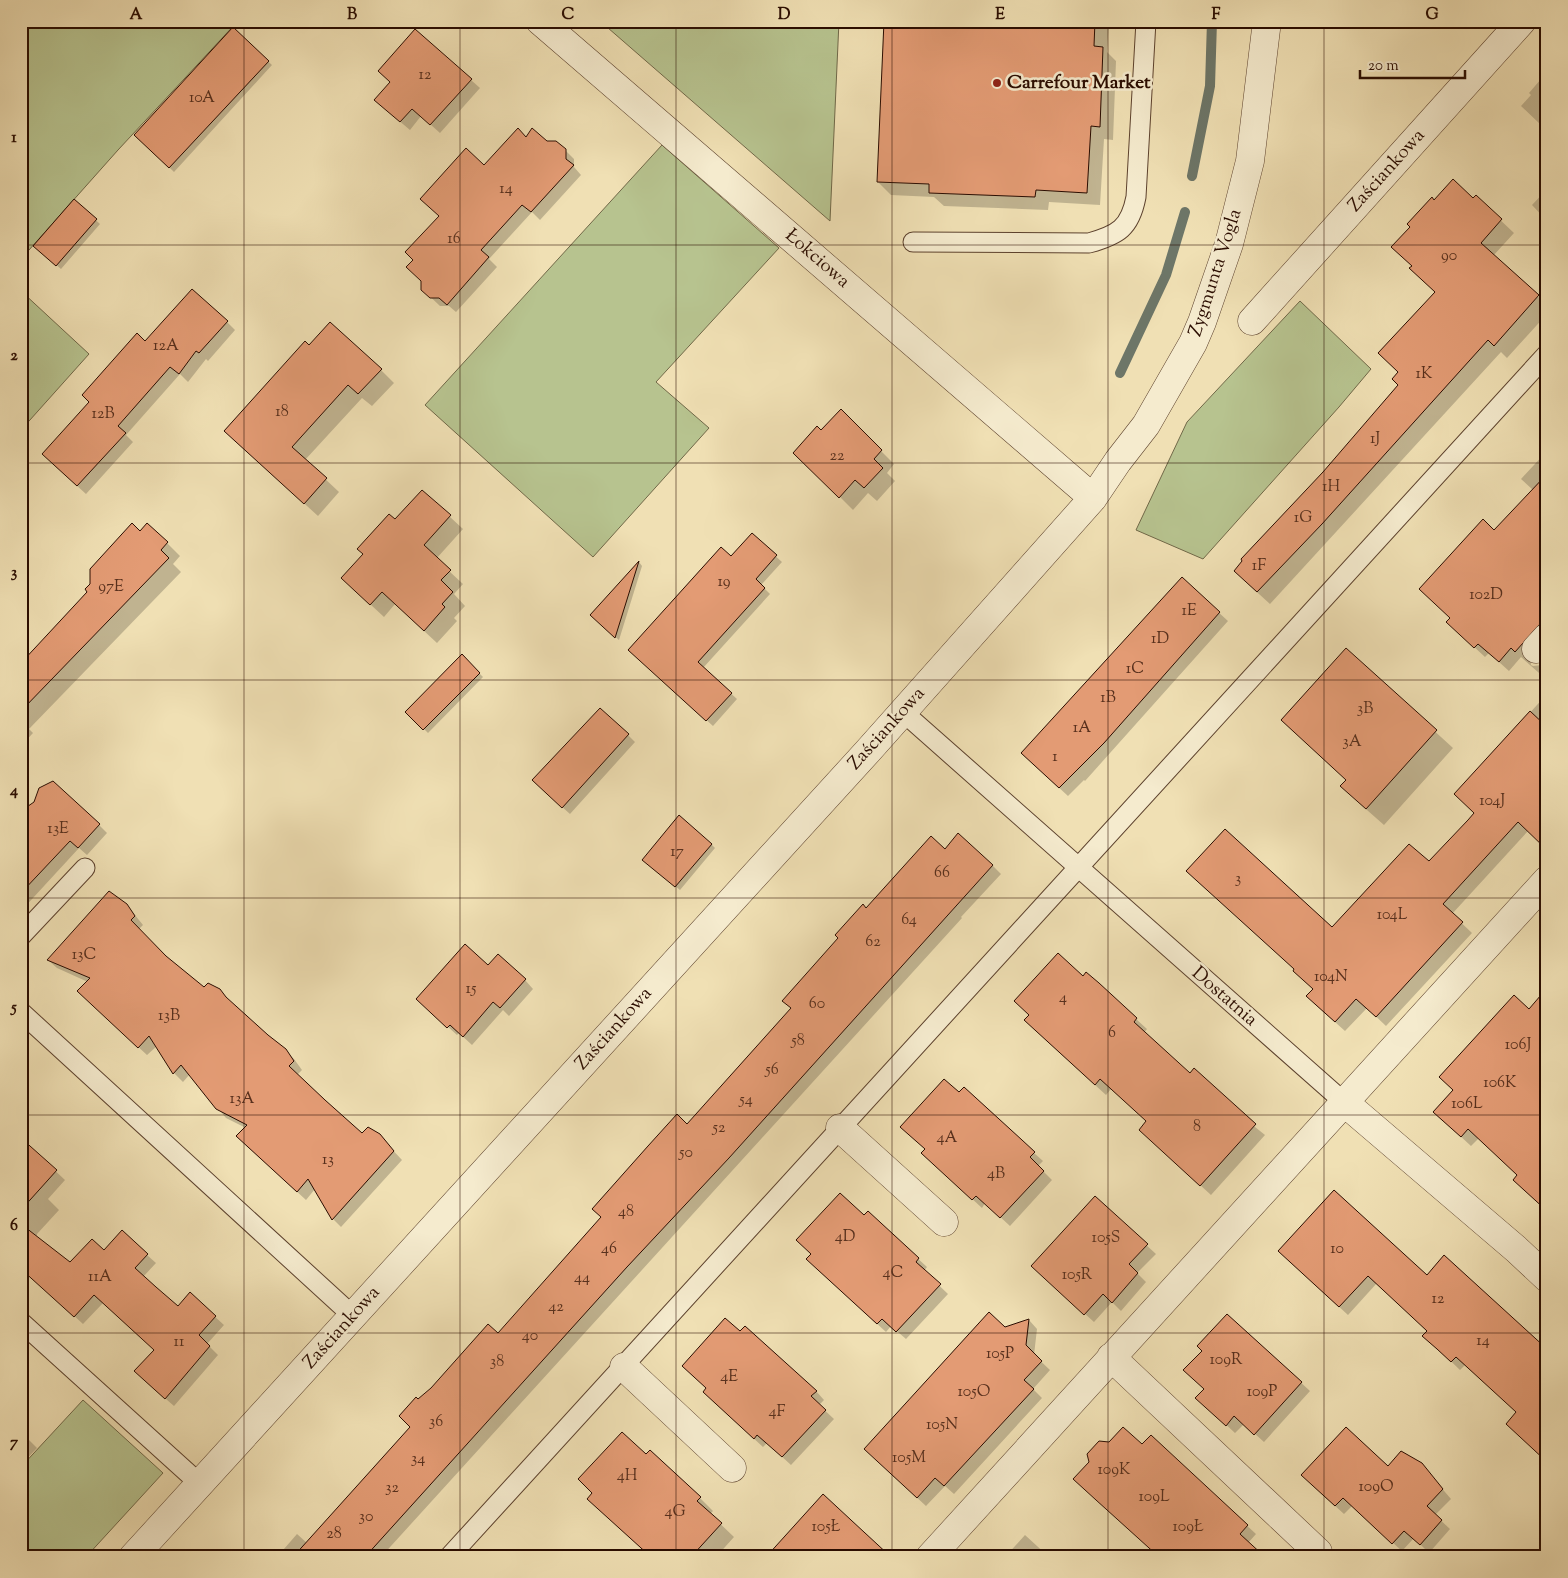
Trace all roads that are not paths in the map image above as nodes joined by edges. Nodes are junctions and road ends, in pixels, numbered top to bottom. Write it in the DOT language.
graph roads {
  1 [pos="540,21"];
  2 [pos="1146,21"];
  3 [pos="1267,21"];
  4 [pos="1522,21"];
  5 [pos="913,242"];
  6 [pos="1252,321"];
  7 [pos="1547,354"];
  8 [pos="1093,498"];
  9 [pos="903,712"];
  10 [pos="85,868"];
  11 [pos="1079,869"];
  12 [pos="1547,880"];
  13 [pos="21,936"];
  14 [pos="21,1012"];
  15 [pos="1345,1103"];
  16 [pos="840,1128"];
  17 [pos="944,1222"];
  18 [pos="1547,1278"];
  19 [pos="354,1316"];
  20 [pos="21,1322"];
  21 [pos="1111,1357"];
  22 [pos="624,1367"];
  23 [pos="732,1468"];
  24 [pos="200,1484"];
  25 [pos="1318,1552"];
  26 [pos="133,1557"];
  27 [pos="449,1557"];
  28 [pos="930,1557"];
  1 -- 8 [label="street, Łokciowa"];
  2 -- 5 [label="lane"];
  3 -- 8 [label="street, Zygmunta Vogla"];
  4 -- 6 [label="street, Zaściankowa"];
  7 -- 11 [label="lane"];
  8 -- 9 [label="street, Zaściankowa"];
  9 -- 11 [label="lane, Dostatnia"];
  9 -- 19 [label="street, Zaściankowa"];
  10 -- 13 [label="lane"];
  11 -- 15 [label="lane, Dostatnia"];
  11 -- 16 [label="lane"];
  12 -- 15 [label="street"];
  14 -- 19 [label="lane"];
  15 -- 18 [label="street, Dostatnia"];
  15 -- 21 [label="street"];
  16 -- 17 [label="street"];
  16 -- 22 [label="lane"];
  19 -- 24 [label="street, Zaściankowa"];
  20 -- 24 [label="lane"];
  21 -- 25 [label="street"];
  21 -- 28 [label="street"];
  22 -- 23 [label="street"];
  22 -- 27 [label="lane"];
  24 -- 26 [label="street, Zaściankowa"];
}
